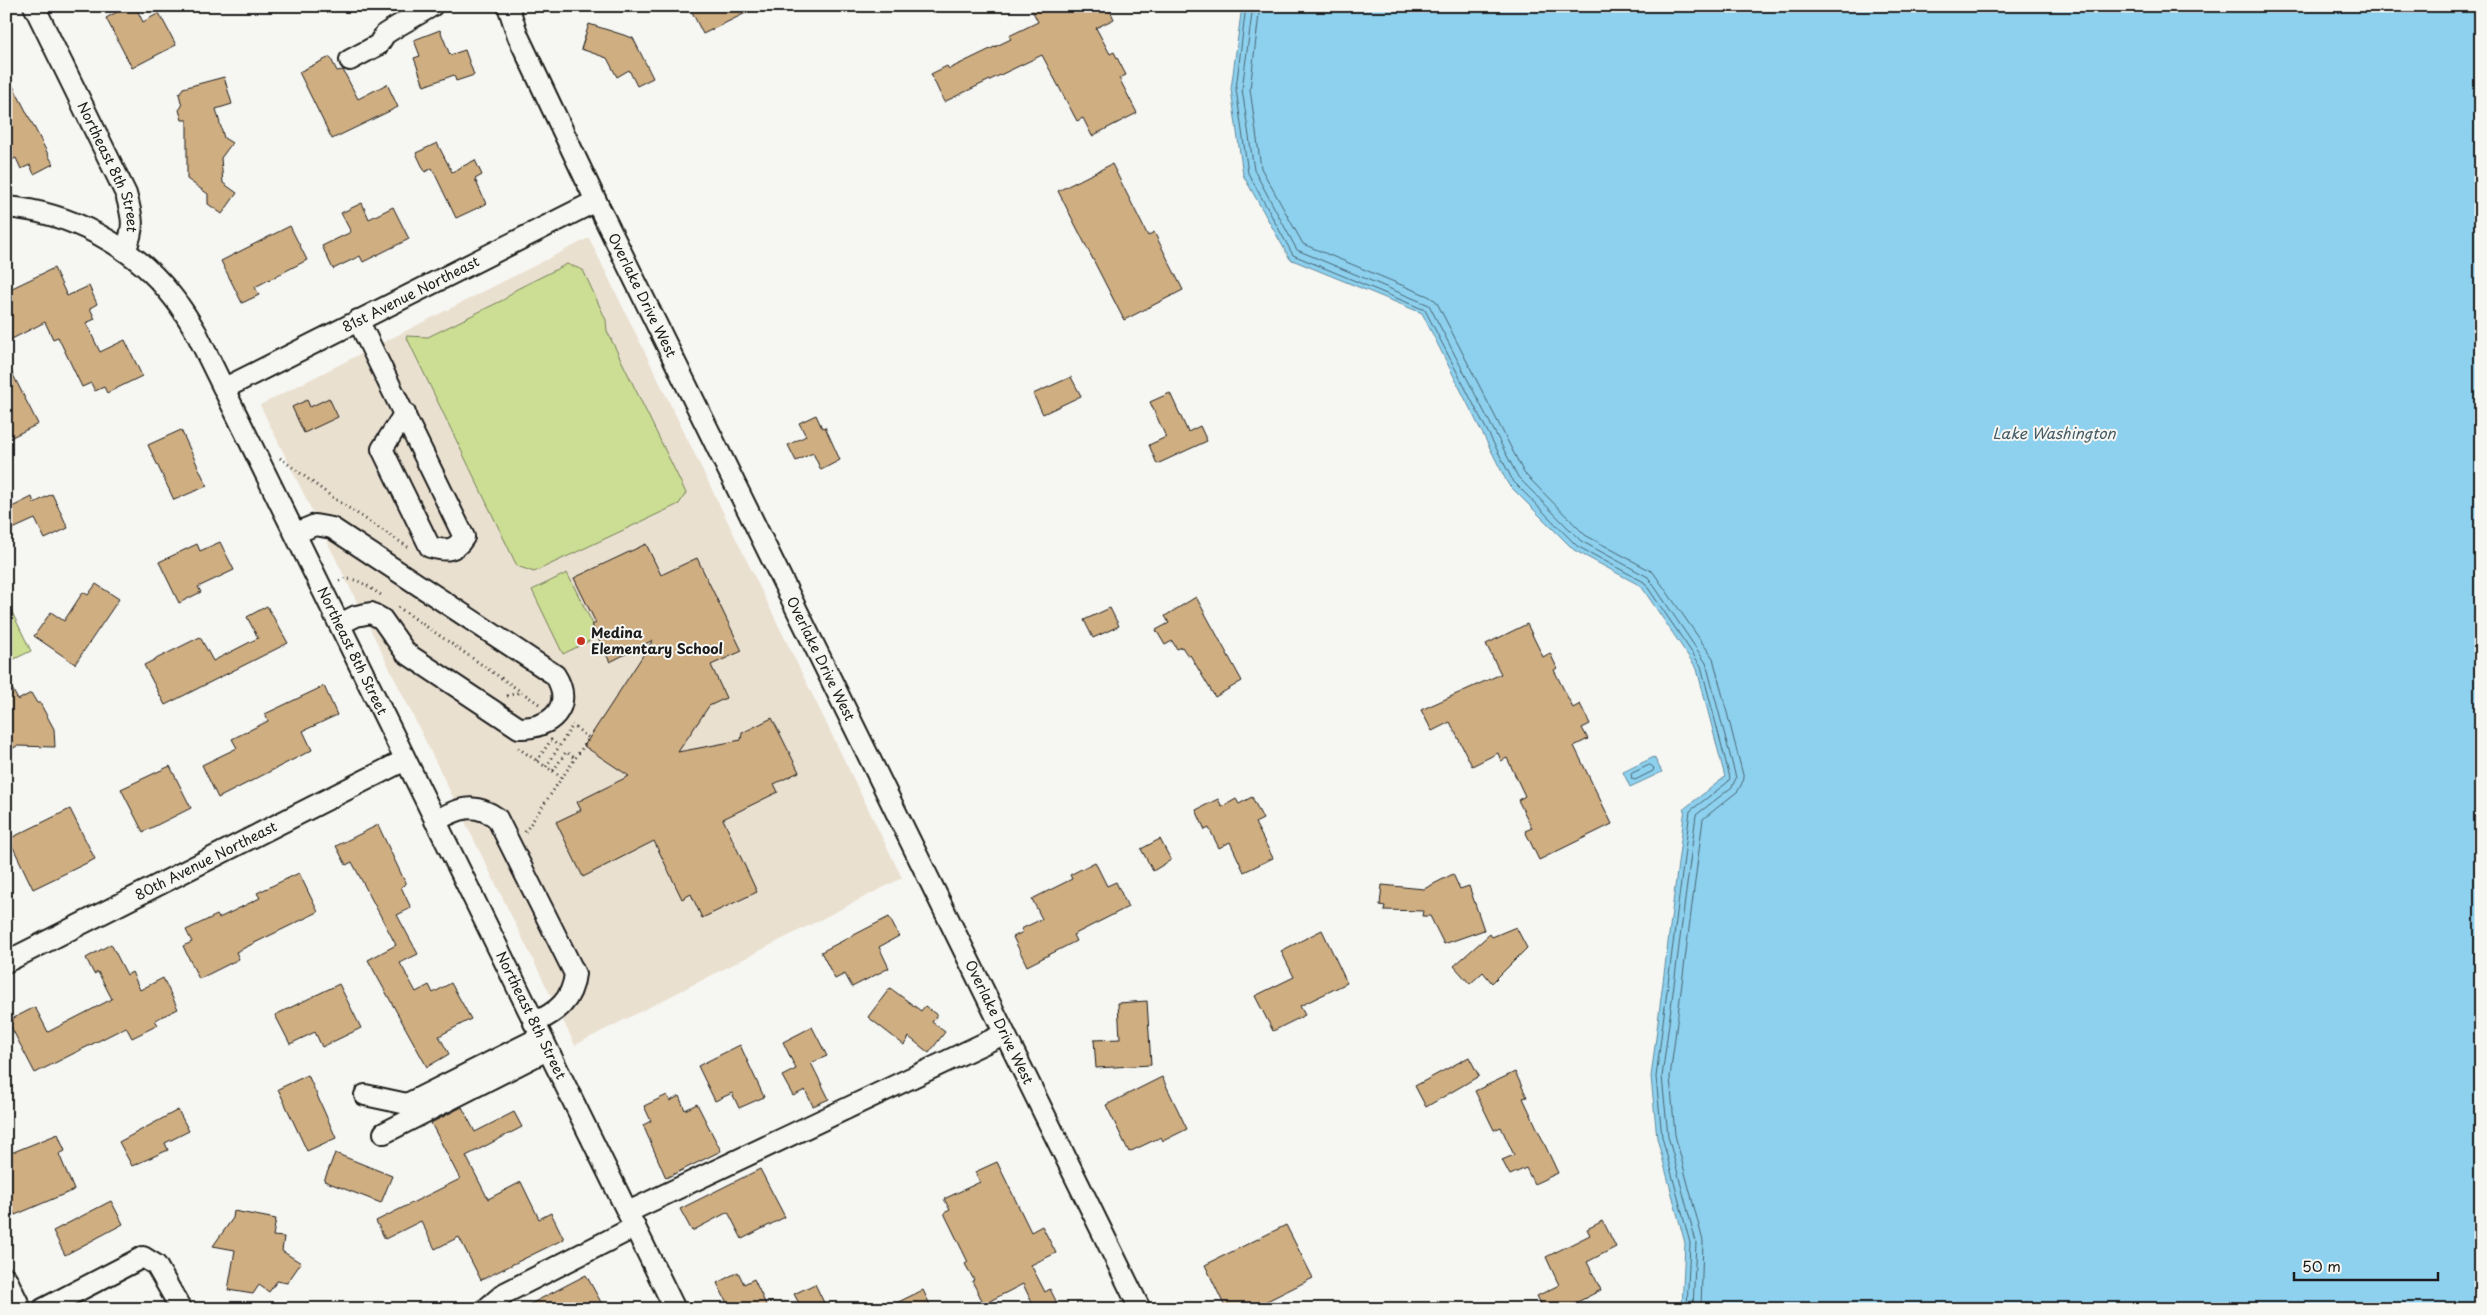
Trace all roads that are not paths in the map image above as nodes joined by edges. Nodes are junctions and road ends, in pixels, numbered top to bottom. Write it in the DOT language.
graph roads {
  1 [pos="34,6"];
  2 [pos="432,6"];
  3 [pos="508,6"];
  4 [pos="350,60"];
  5 [pos="596,201"];
  6 [pos="6,207"];
  7 [pos="125,252"];
  8 [pos="358,320"];
  9 [pos="225,388"];
  10 [pos="405,413"];
  11 [pos="296,533"];
  12 [pos="340,624"];
  13 [pos="405,760"];
  14 [pos="435,821"];
  15 [pos="6,962"];
  16 [pos="1004,1034"];
  17 [pos="541,1037"];
  18 [pos="365,1095"];
  19 [pos="384,1133"];
  20 [pos="631,1219"];
  21 [pos="6,1278"];
  22 [pos="674,1308"];
  23 [pos="22,1309"];
  24 [pos="43,1309"];
  25 [pos="181,1309"];
  26 [pos="486,1309"];
  27 [pos="1140,1309"];
  1 -- 7 [label="street, Northeast 8th Street"];
  2 -- 4 [label="street"];
  3 -- 5 [label="street, Overlake Drive West"];
  5 -- 8 [label="street, 81st Avenue Northeast"];
  5 -- 16 [label="street, Overlake Drive West"];
  6 -- 7 [label="street"];
  7 -- 9 [label="street, Northeast 8th Street"];
  8 -- 9 [label="street, 81st Avenue Northeast"];
  8 -- 10 [label="street"];
  9 -- 11 [label="street, Northeast 8th Street"];
  10 -- 10 [label="street"];
  11 -- 12 [label="street, Northeast 8th Street"];
  11 -- 12 [label="street"];
  12 -- 13 [label="street, Northeast 8th Street"];
  13 -- 14 [label="street, Northeast 8th Street"];
  13 -- 15 [label="street, 80th Avenue Northeast"];
  14 -- 17 [label="street, Northeast 8th Street"];
  14 -- 17 [label="street"];
  16 -- 20 [label="street"];
  16 -- 27 [label="street, Overlake Drive West"];
  17 -- 18 [label="street"];
  17 -- 19 [label="street"];
  17 -- 20 [label="street, Northeast 8th Street"];
  20 -- 22 [label="street, Northeast 8th Street"];
  20 -- 26 [label="street"];
  21 -- 23 [label="street"];
  24 -- 25 [label="street"];
}
